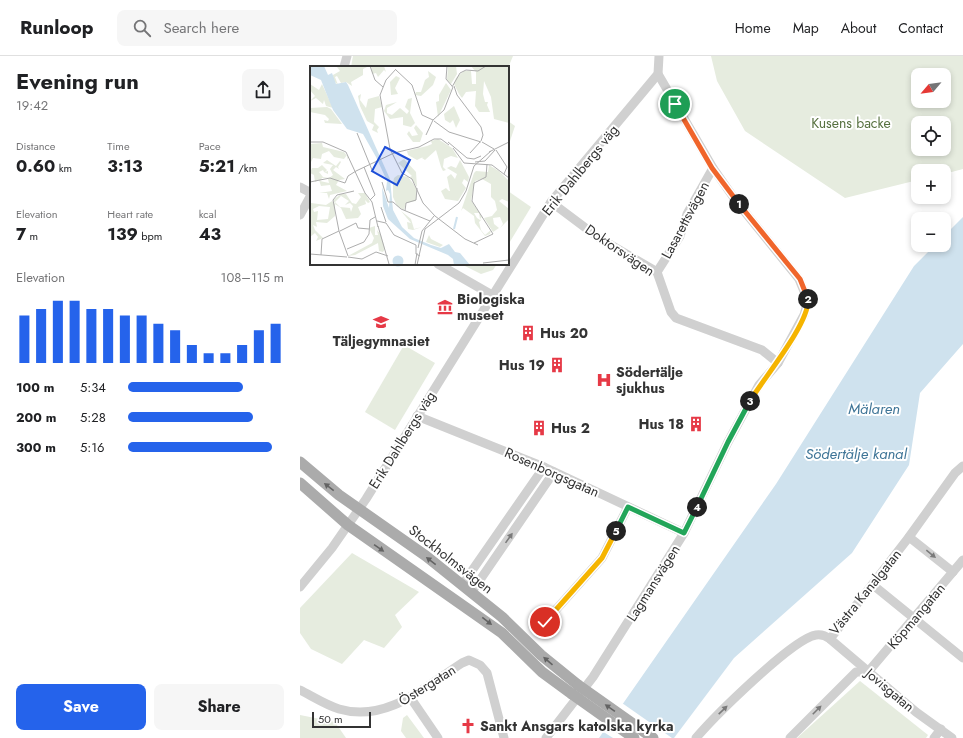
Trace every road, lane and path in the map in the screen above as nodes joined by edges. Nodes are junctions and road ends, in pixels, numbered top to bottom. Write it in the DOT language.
graph roads {
  1 [pos="347,56"];
  2 [pos="659,56"];
  3 [pos="344,66"];
  4 [pos="658,74"];
  5 [pos="712,168"];
  6 [pos="300,187"];
  7 [pos="310,193"];
  8 [pos="310,196"];
  9 [pos="551,202"];
  10 [pos="300,215"];
  11 [pos="440,265"];
  12 [pos="657,272"];
  13 [pos="492,295"];
  14 [pos="778,363"];
  15 [pos="417,416"];
  16 [pos="300,462"];
  17 [pos="963,466"];
  18 [pos="544,467"];
  19 [pos="554,472"];
  20 [pos="300,483"];
  21 [pos="628,507"];
  22 [pos="359,509"];
  23 [pos="348,525"];
  24 [pos="684,533"];
  25 [pos="909,537"];
  26 [pos="488,548"];
  27 [pos="497,555"];
  28 [pos="963,560"];
  29 [pos="953,572"];
  30 [pos="462,585"];
  31 [pos="873,585"];
  32 [pos="300,587"];
  33 [pos="471,593"];
  34 [pos="915,619"];
  35 [pos="545,622"];
  36 [pos="830,639"];
  37 [pos="963,658"];
  38 [pos="868,672"];
  39 [pos="300,690"];
  40 [pos="575,690"];
  41 [pos="410,697"];
  42 [pos="941,729"];
  43 [pos="438,738"];
  44 [pos="504,738"];
  45 [pos="546,738"];
  46 [pos="634,738"];
  47 [pos="653,738"];
  48 [pos="696,738"];
  49 [pos="790,738"];
  50 [pos="934,738"];
  51 [pos="952,738"];
  1 -- 3 [label="street"];
  2 -- 4 [label="street"];
  4 -- 5 [label="street, Lagmansvägen"];
  4 -- 9 [label="street, Erik Dahlbergs väg"];
  5 -- 12 [label="street, Lasarettsvägen"];
  5 -- 14 [label="street, Lagmansvägen"];
  6 -- 7 [label="street"];
  8 -- 10 [label="street"];
  9 -- 12 [label="street, Doktorsvägen"];
  9 -- 13 [label="street, Erik Dahlbergs väg"];
  11 -- 13 [label="street"];
  12 -- 14 [label="street, Doktorsvägen"];
  13 -- 15 [label="street, Erik Dahlbergs väg"];
  14 -- 24 [label="street, Lagmansvägen"];
  15 -- 18 [label="street, Rosenborgsgatan"];
  15 -- 22 [label="street, Erik Dahlbergs väg"];
  22 -- 16 [label="main road, Stockholmsvägen, one-way"];
  17 -- 25 [label="street, Västra Kanalgatan"];
  18 -- 19 [label="street, Rosenborgsgatan"];
  18 -- 26 [label="street"];
  19 -- 21 [label="street, Rosenborgsgatan"];
  27 -- 19 [label="street, one-way"];
  20 -- 23 [label="main road, Stockholmsvägen"];
  21 -- 24 [label="street, Rosenborgsgatan"];
  21 -- 35 [label="street"];
  22 -- 23 [label="street, Erik Dahlbergs väg"];
  30 -- 22 [label="main road, Stockholmsvägen, one-way"];
  23 -- 32 [label="street, Erik Dahlbergs väg"];
  23 -- 40 [label="main road, Stockholmsvägen, one-way"];
  24 -- 45 [label="street, Lagmansvägen"];
  25 -- 29 [label="street, one-way"];
  25 -- 31 [label="street, Västra Kanalgatan"];
  26 -- 27 [label="street"];
  26 -- 30 [label="street"];
  27 -- 33 [label="street"];
  28 -- 29 [label="street, Köpmangatan"];
  29 -- 34 [label="street, Köpmangatan"];
  30 -- 33 [label="main road, Stockholmsvägen"];
  31 -- 34 [label="street"];
  31 -- 36 [label="street, Västra Kanalgatan"];
  40 -- 33 [label="main road, Stockholmsvägen, one-way"];
  34 -- 37 [label="street"];
  34 -- 38 [label="street, Köpmangatan"];
  36 -- 38 [label="street, Jovisgatan"];
  48 -- 36 [label="street, Västra Kanalgatan, one-way"];
  38 -- 42 [label="street, Jovisgatan"];
  49 -- 38 [label="street, one-way"];
  39 -- 41 [label="street, Östergatan"];
  40 -- 46 [label="main road, bridge"];
  47 -- 40 [label="main road, one-way, bridge"];
  41 -- 43 [label="street"];
  41 -- 44 [label="street, Östergatan"];
  42 -- 50 [label="street"];
  42 -- 51 [label="street, Jovisgatan"];
}
